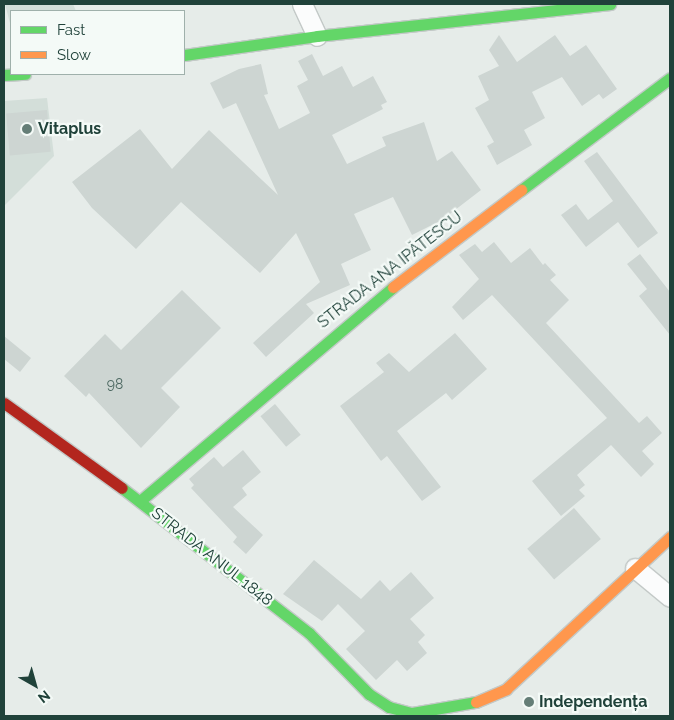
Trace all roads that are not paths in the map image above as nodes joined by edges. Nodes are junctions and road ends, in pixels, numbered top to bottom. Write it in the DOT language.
graph roads {
  1 [pos="302,4"];
  2 [pos="610,4"];
  3 [pos="317,36"];
  4 [pos="185,55"];
  5 [pos="670,78"];
  6 [pos="4,402"];
  7 [pos="140,501"];
  8 [pos="670,537"];
  9 [pos="635,568"];
  10 [pos="670,597"];
  11 [pos="411,715"];
  1 -- 3 [label="street"];
  2 -- 3 [label="main road"];
  3 -- 4 [label="main road"];
  5 -- 7 [label="main road, STRADA ANA IPĂTESCU"];
  6 -- 7 [label="main road, STRADA ANUL 1848"];
  7 -- 11 [label="main road, STRADA ANUL 1848"];
  8 -- 9 [label="main road"];
  9 -- 10 [label="street"];
  9 -- 11 [label="main road"];
}
